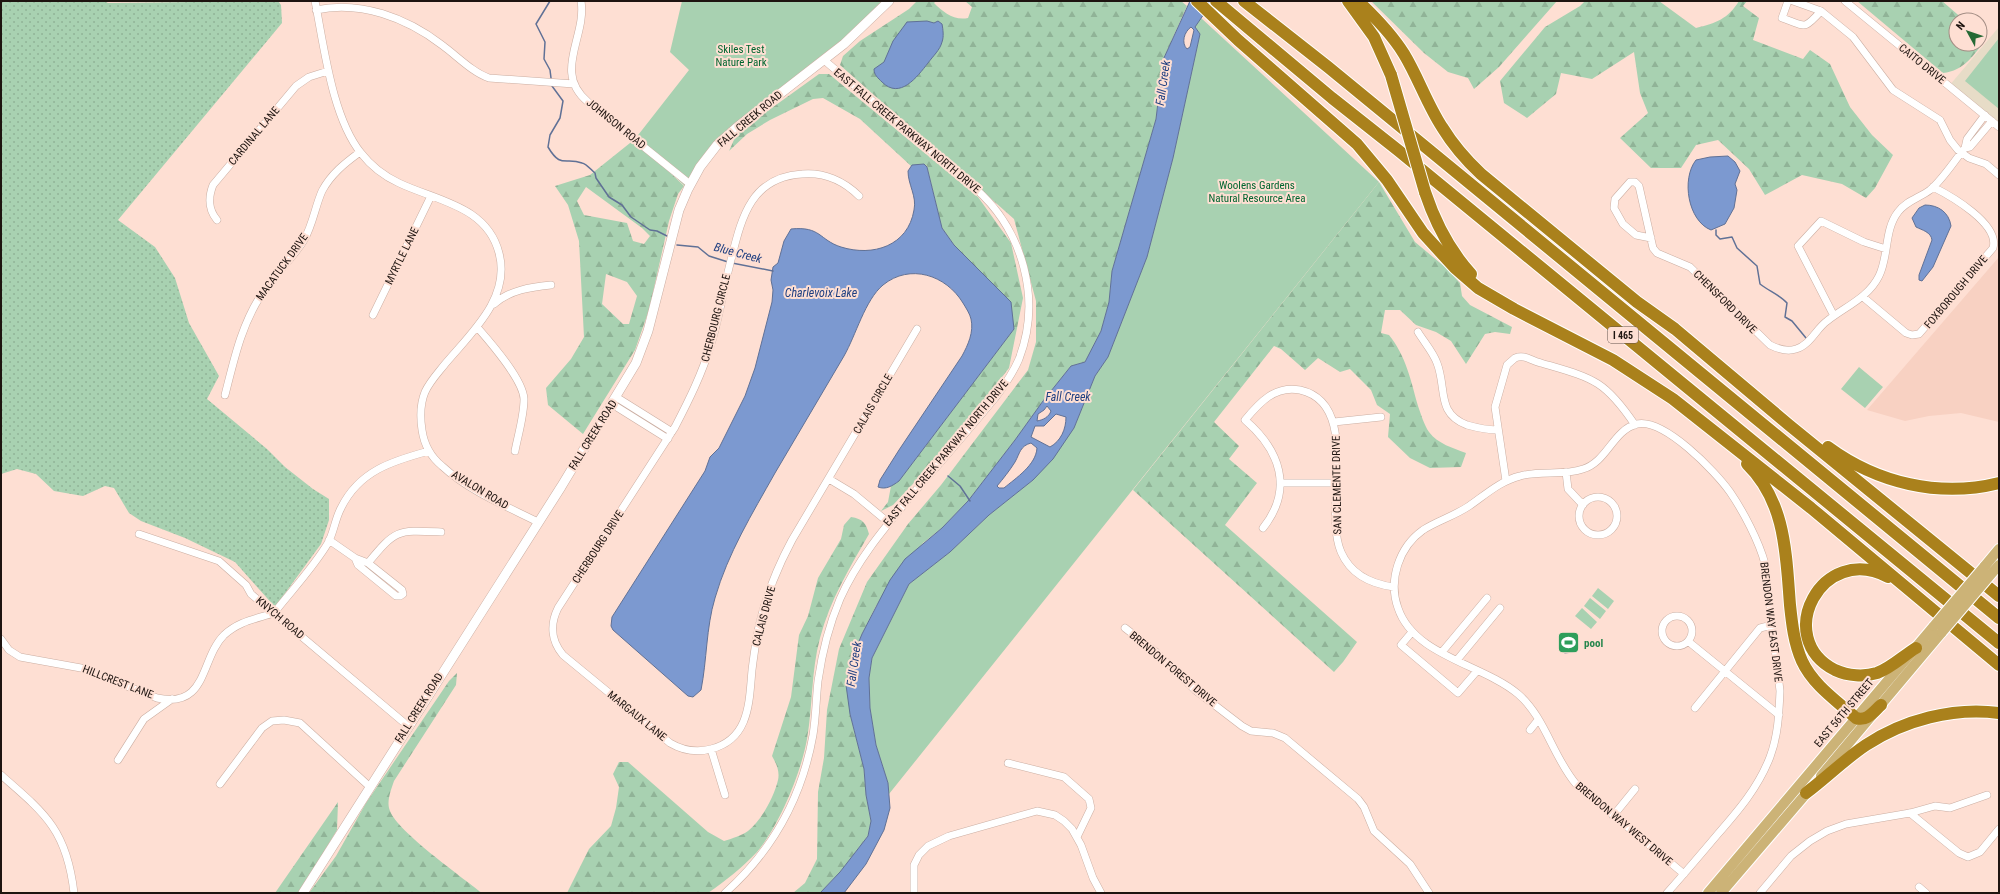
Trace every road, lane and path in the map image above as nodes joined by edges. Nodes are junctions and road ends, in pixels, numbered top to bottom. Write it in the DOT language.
graph roads {
  1 [pos="315,1"];
  2 [pos="581,1"];
  3 [pos="889,1"];
  4 [pos="1197,1"];
  5 [pos="1208,1"];
  6 [pos="1216,1"];
  7 [pos="1244,1"];
  8 [pos="1348,1"];
  9 [pos="1358,1"];
  10 [pos="1788,1"];
  11 [pos="1793,1"];
  12 [pos="1845,1"];
  13 [pos="316,10"];
  14 [pos="1821,11"];
  15 [pos="1230,13"];
  16 [pos="824,60"];
  17 [pos="328,71"];
  18 [pos="574,84"];
  19 [pos="1985,116"];
  20 [pos="1992,121"];
  21 [pos="1999,127"];
  22 [pos="1963,150"];
  23 [pos="360,152"];
  24 [pos="1999,175"];
  25 [pos="690,184"];
  26 [pos="1933,187"];
  27 [pos="431,196"];
  28 [pos="859,196"];
  29 [pos="217,220"];
  30 [pos="1651,238"];
  31 [pos="1886,249"];
  32 [pos="551,285"];
  33 [pos="1863,297"];
  34 [pos="1496,299"];
  35 [pos="492,304"];
  36 [pos="373,315"];
  37 [pos="1834,316"];
  38 [pos="477,326"];
  39 [pos="917,329"];
  40 [pos="1418,332"];
  41 [pos="225,395"];
  42 [pos="1757,397"];
  43 [pos="614,400"];
  44 [pos="1381,417"];
  45 [pos="1334,422"];
  46 [pos="1635,425"];
  47 [pos="1707,426"];
  48 [pos="1497,430"];
  49 [pos="670,435"];
  50 [pos="429,451"];
  51 [pos="515,451"];
  52 [pos="1566,472"];
  53 [pos="829,479"];
  54 [pos="1506,481"];
  55 [pos="1280,483"];
  56 [pos="1336,483"];
  57 [pos="1999,483"];
  58 [pos="1583,504"];
  59 [pos="538,522"];
  60 [pos="889,523"];
  61 [pos="1263,528"];
  62 [pos="441,532"];
  63 [pos="139,534"];
  64 [pos="329,540"];
  65 [pos="1999,549"];
  66 [pos="355,558"];
  67 [pos="368,563"];
  68 [pos="1992,568"];
  69 [pos="1394,587"];
  70 [pos="1910,591"];
  71 [pos="1999,596"];
  72 [pos="1487,598"];
  73 [pos="1500,608"];
  74 [pos="274,613"];
  75 [pos="1999,618"];
  76 [pos="1772,625"];
  77 [pos="1124,628"];
  78 [pos="1938,629"];
  79 [pos="1412,632"];
  80 [pos="1,639"];
  81 [pos="1689,642"];
  82 [pos="1999,643"];
  83 [pos="1916,648"];
  84 [pos="1442,652"];
  85 [pos="1457,660"];
  86 [pos="571,662"];
  87 [pos="1999,664"];
  88 [pos="1476,671"];
  89 [pos="1725,671"];
  90 [pos="172,699"];
  91 [pos="1881,705"];
  92 [pos="1696,708"];
  93 [pos="1999,713"];
  94 [pos="1779,715"];
  95 [pos="1856,718"];
  96 [pos="1538,720"];
  97 [pos="408,726"];
  98 [pos="1530,730"];
  99 [pos="712,749"];
  100 [pos="118,760"];
  101 [pos="1008,763"];
  102 [pos="1,775"];
  103 [pos="220,784"];
  104 [pos="370,787"];
  105 [pos="1635,789"];
  106 [pos="1806,793"];
  107 [pos="725,795"];
  108 [pos="1987,795"];
  109 [pos="1910,813"];
  110 [pos="1613,816"];
  111 [pos="1999,829"];
  112 [pos="1077,837"];
  113 [pos="1684,874"];
  114 [pos="1919,887"];
  115 [pos="74,893"];
  116 [pos="303,893"];
  117 [pos="725,893"];
  118 [pos="914,893"];
  119 [pos="1101,893"];
  120 [pos="1429,893"];
  121 [pos="1668,893"];
  122 [pos="1708,893"];
  123 [pos="1722,893"];
  124 [pos="1760,893"];
  125 [pos="1926,893"];
  1 -- 13 [label="street"];
  2 -- 18 [label="street, JOHNSON ROAD"];
  3 -- 16 [label="main road, FALL CREEK ROAD"];
  4 -- 34 [label="highway"];
  5 -- 15 [label="highway"];
  6 -- 15 [label="highway, I 465"];
  7 -- 75 [label="highway, I 465"];
  8 -- 34 [label="highway, bridge"];
  9 -- 42 [label="highway"];
  10 -- 14 [label="street"];
  11 -- 14 [label="street"];
  12 -- 19 [label="street, CAITO DRIVE"];
  13 -- 17 [label="street"];
  13 -- 18 [label="street"];
  14 -- 22 [label="street"];
  15 -- 82 [label="highway, I 465"];
  16 -- 25 [label="main road, FALL CREEK ROAD"];
  16 -- 60 [label="street, EAST FALL CREEK PARKWAY NORTH DRIVE"];
  17 -- 23 [label="street"];
  17 -- 29 [label="street, CARDINAL LANE"];
  18 -- 25 [label="street, JOHNSON ROAD"];
  19 -- 20 [label="street, CAITO DRIVE"];
  19 -- 22 [label="street"];
  20 -- 21 [label="street, CAITO DRIVE"];
  20 -- 22 [label="street"];
  22 -- 24 [label="street"];
  22 -- 26 [label="street"];
  23 -- 27 [label="street"];
  23 -- 41 [label="street, MACATUCK DRIVE"];
  25 -- 43 [label="main road, FALL CREEK ROAD"];
  26 -- 31 [label="street"];
  26 -- 33 [label="street, FOXBOROUGH DRIVE"];
  27 -- 35 [label="street"];
  27 -- 36 [label="street, MYRTLE LANE"];
  28 -- 49 [label="street, CHERBOURG CIRCLE"];
  30 -- 30 [label="street, CHENSFORD DRIVE"];
  30 -- 37 [label="street, CHENSFORD DRIVE"];
  31 -- 33 [label="street"];
  31 -- 37 [label="street"];
  32 -- 35 [label="street"];
  33 -- 37 [label="street"];
  34 -- 47 [label="highway"];
  35 -- 38 [label="street"];
  38 -- 50 [label="street"];
  38 -- 51 [label="street"];
  39 -- 53 [label="street, CALAIS CIRCLE"];
  40 -- 48 [label="street"];
  42 -- 57 [label="highway"];
  42 -- 71 [label="highway"];
  43 -- 49 [label="street"];
  43 -- 59 [label="main road, FALL CREEK ROAD"];
  44 -- 45 [label="street, SAN CLEMENTE DRIVE"];
  45 -- 55 [label="street, SAN CLEMENTE DRIVE"];
  45 -- 56 [label="street, SAN CLEMENTE DRIVE"];
  46 -- 48 [label="street"];
  46 -- 52 [label="street"];
  46 -- 76 [label="street, BRENDON WAY EAST DRIVE"];
  47 -- 70 [label="highway"];
  47 -- 95 [label="highway"];
  48 -- 54 [label="street"];
  49 -- 86 [label="street, CHERBOURG DRIVE"];
  50 -- 59 [label="street, AVALON ROAD"];
  50 -- 64 [label="street"];
  52 -- 54 [label="street"];
  52 -- 58 [label="street"];
  53 -- 60 [label="street"];
  53 -- 99 [label="street, CALAIS DRIVE"];
  54 -- 69 [label="street"];
  55 -- 56 [label="street"];
  55 -- 61 [label="street"];
  56 -- 69 [label="street, SAN CLEMENTE DRIVE"];
  58 -- 58 [label="street"];
  59 -- 97 [label="main road, FALL CREEK ROAD"];
  60 -- 117 [label="street, EAST FALL CREEK PARKWAY NORTH DRIVE"];
  62 -- 67 [label="street"];
  63 -- 74 [label="street, KNYCH ROAD"];
  64 -- 66 [label="street"];
  64 -- 74 [label="street"];
  65 -- 68 [label="main road, EAST 56TH STREET"];
  66 -- 67 [label="street"];
  66 -- 67 [label="street"];
  68 -- 78 [label="main road, EAST 56TH STREET, bridge"];
  69 -- 79 [label="street, BRENDON WAY WEST DRIVE"];
  70 -- 83 [label="highway"];
  70 -- 87 [label="highway"];
  72 -- 84 [label="street"];
  73 -- 85 [label="street"];
  74 -- 90 [label="street, HILLCREST LANE"];
  74 -- 97 [label="street, KNYCH ROAD"];
  76 -- 89 [label="street"];
  76 -- 94 [label="street, BRENDON WAY EAST DRIVE"];
  77 -- 120 [label="street, BRENDON FOREST DRIVE"];
  78 -- 83 [label="main road, EAST 56TH STREET"];
  78 -- 91 [label="main road, EAST 56TH STREET"];
  79 -- 84 [label="street, BRENDON WAY WEST DRIVE"];
  79 -- 88 [label="street"];
  80 -- 90 [label="street, HILLCREST LANE"];
  81 -- 81 [label="street"];
  81 -- 89 [label="street"];
  83 -- 95 [label="main road, EAST 56TH STREET"];
  84 -- 85 [label="street, BRENDON WAY WEST DRIVE"];
  85 -- 88 [label="street, BRENDON WAY WEST DRIVE"];
  86 -- 99 [label="street, MARGAUX LANE"];
  88 -- 96 [label="street, BRENDON WAY WEST DRIVE"];
  89 -- 92 [label="street"];
  89 -- 94 [label="street"];
  90 -- 100 [label="street"];
  91 -- 95 [label="highway"];
  91 -- 106 [label="main road, EAST 56TH STREET"];
  93 -- 106 [label="highway"];
  94 -- 113 [label="street, BRENDON WAY EAST DRIVE"];
  95 -- 122 [label="main road, EAST 56TH STREET"];
  96 -- 98 [label="street"];
  96 -- 110 [label="street, BRENDON WAY WEST DRIVE"];
  97 -- 104 [label="main road, FALL CREEK ROAD"];
  99 -- 107 [label="street"];
  101 -- 112 [label="street"];
  102 -- 115 [label="street"];
  103 -- 104 [label="street"];
  104 -- 116 [label="main road, FALL CREEK ROAD"];
  105 -- 110 [label="street"];
  106 -- 123 [label="main road, EAST 56TH STREET"];
  108 -- 109 [label="street"];
  109 -- 111 [label="street"];
  109 -- 124 [label="street"];
  110 -- 113 [label="street, BRENDON WAY WEST DRIVE"];
  112 -- 118 [label="street"];
  112 -- 119 [label="street"];
  113 -- 121 [label="street, BRENDON WAY EAST DRIVE"];
  114 -- 125 [label="street"];
}
